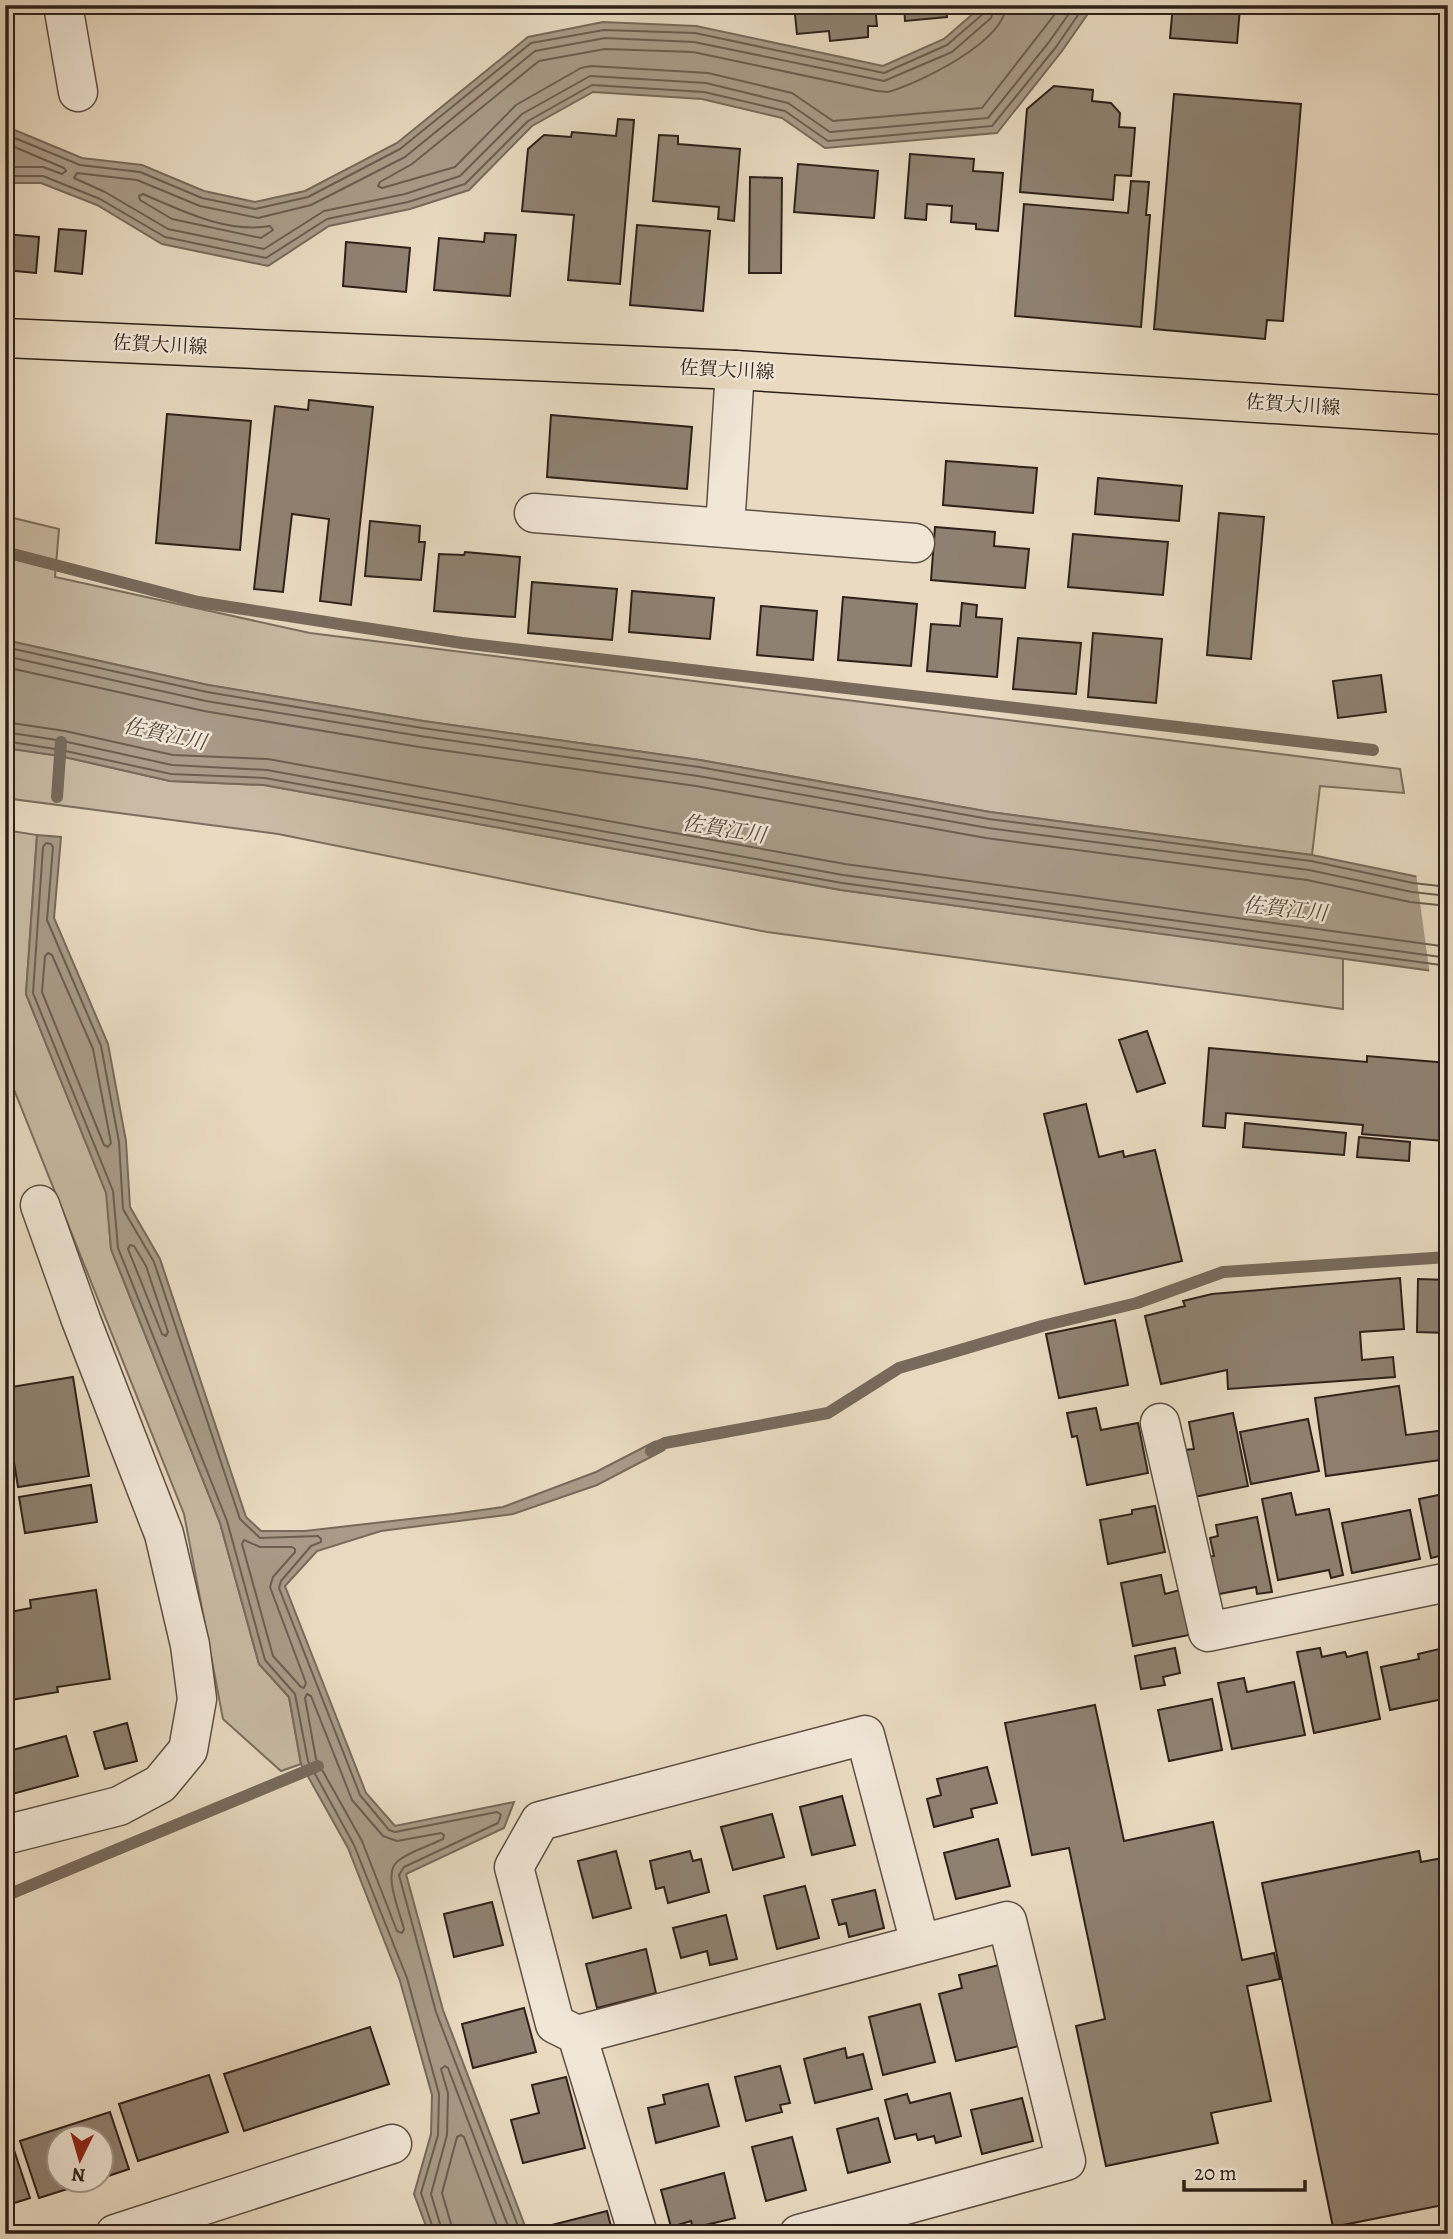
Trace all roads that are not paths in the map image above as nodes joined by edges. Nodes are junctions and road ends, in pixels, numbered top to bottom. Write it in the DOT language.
graph roads {
  1 [pos="63,5"];
  2 [pos="78,92"];
  3 [pos="5,338"];
  4 [pos="735,370"];
  5 [pos="1448,415"];
  6 [pos="534,513"];
  7 [pos="724,528"];
  8 [pos="915,543"];
  9 [pos="40,1205"];
  10 [pos="1160,1423"];
  11 [pos="1448,1582"];
  12 [pos="5,1835"];
  13 [pos="920,1943"];
  14 [pos="577,2035"];
  15 [pos="392,2144"];
  16 [pos="115,2234"];
  17 [pos="638,2234"];
  18 [pos="799,2234"];
  1 -- 2 [label="street"];
  3 -- 4 [label="main road, 佐賀大川線"];
  4 -- 5 [label="main road, 佐賀大川線"];
  4 -- 7 [label="street"];
  6 -- 7 [label="street"];
  7 -- 8 [label="street"];
  9 -- 12 [label="street"];
  10 -- 11 [label="street"];
  13 -- 14 [label="street"];
  13 -- 14 [label="street"];
  13 -- 18 [label="street"];
  14 -- 17 [label="street"];
  15 -- 16 [label="street"];
}
